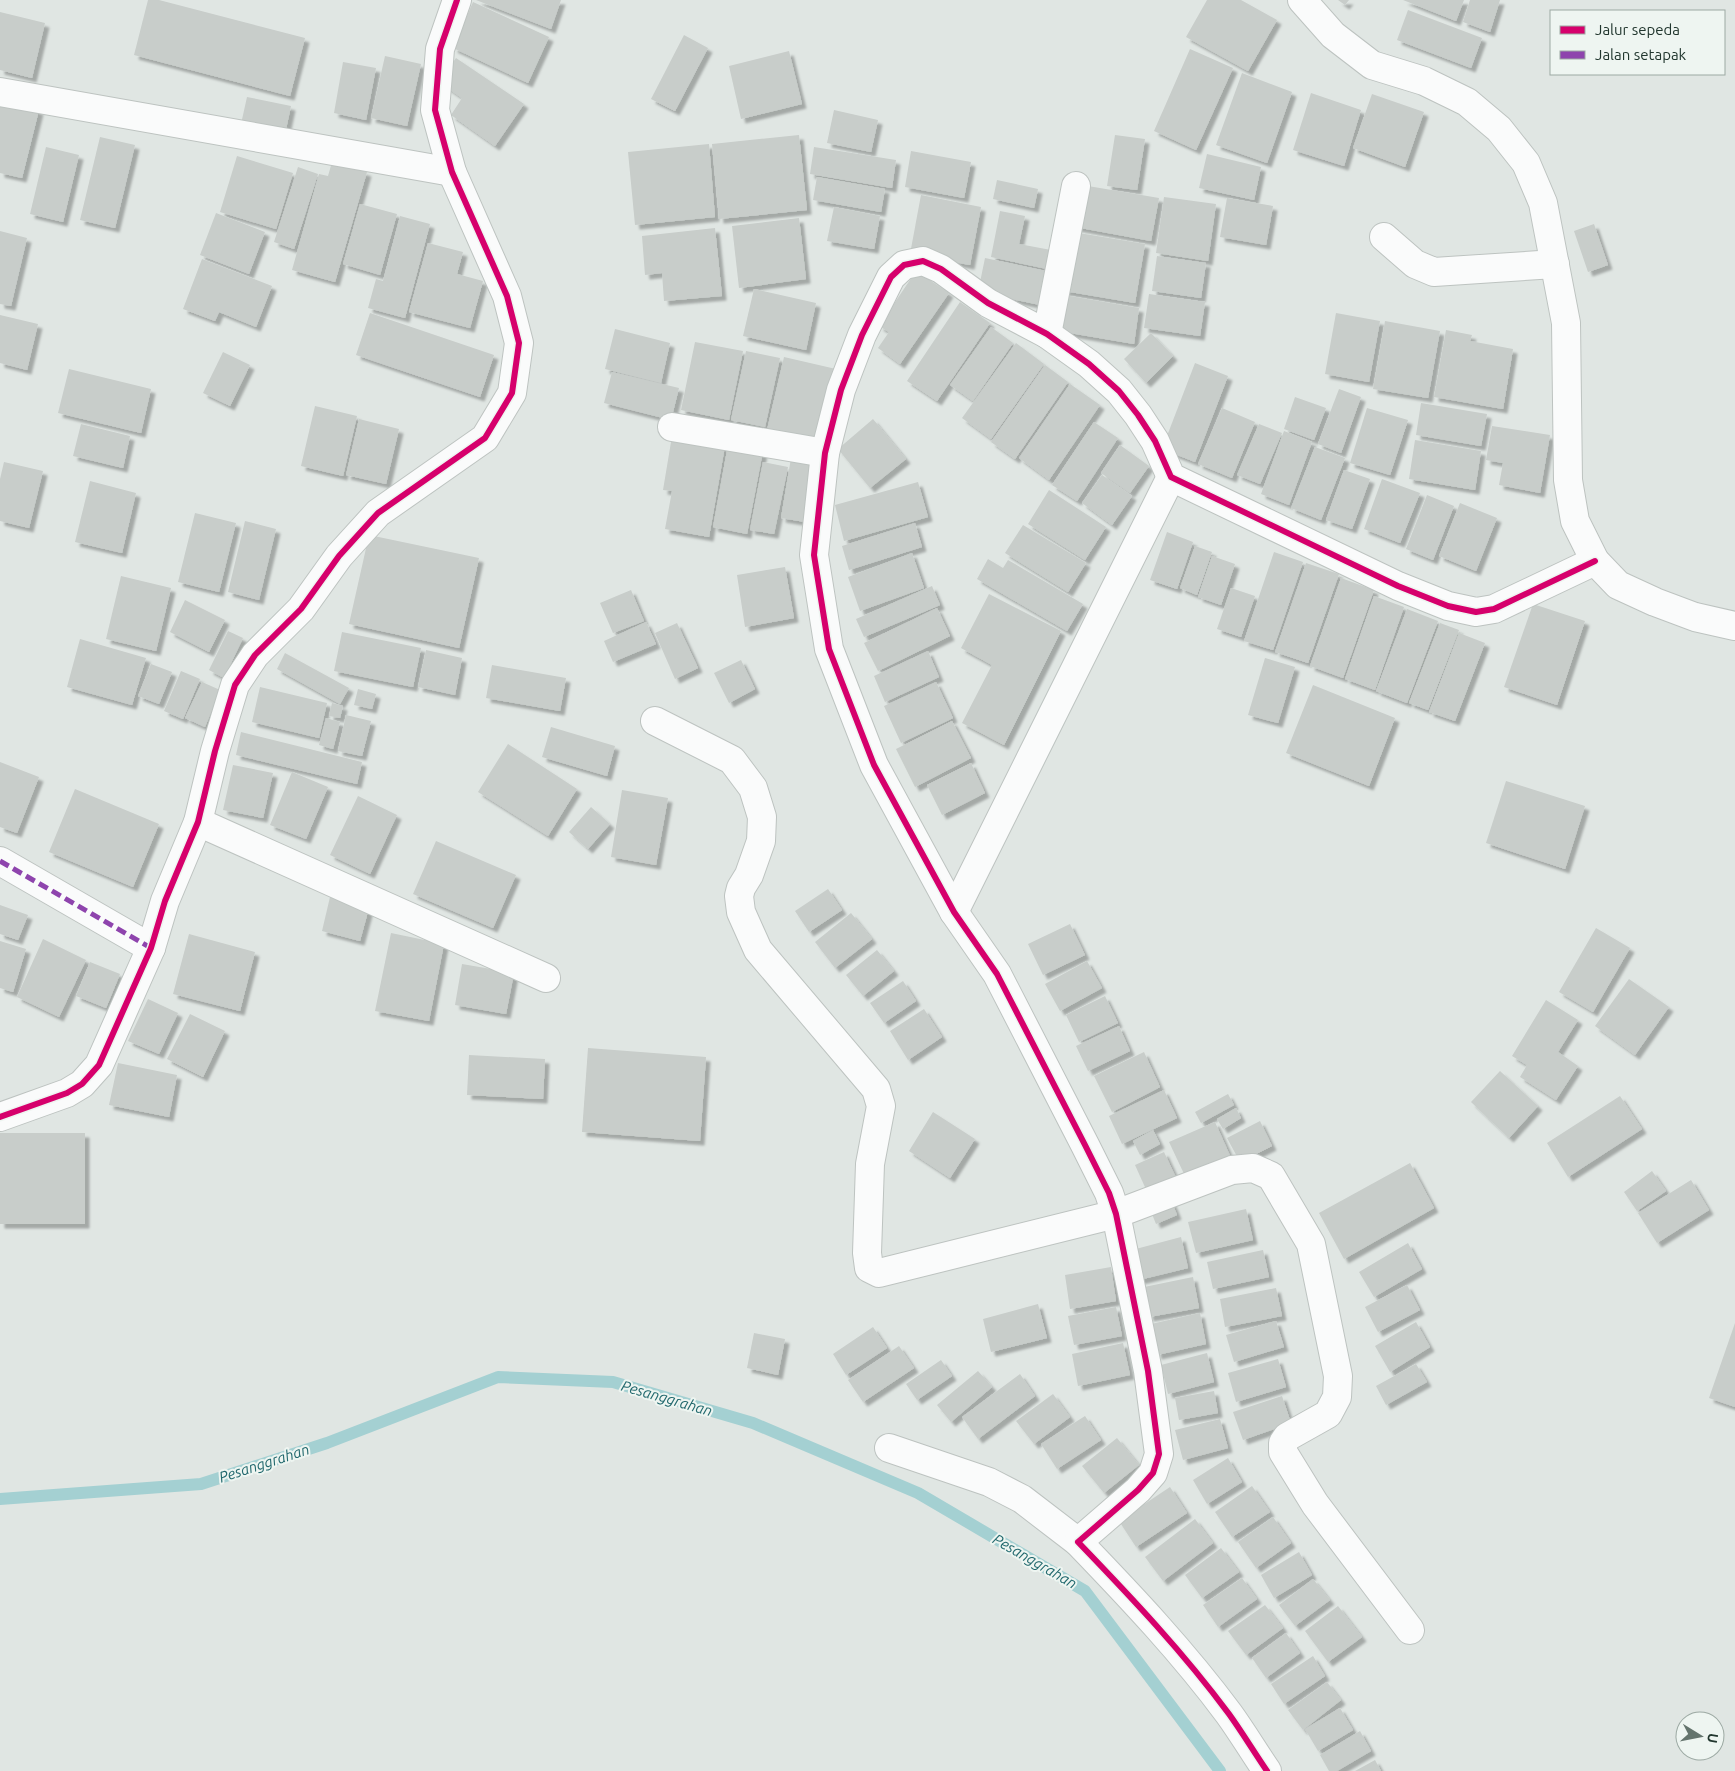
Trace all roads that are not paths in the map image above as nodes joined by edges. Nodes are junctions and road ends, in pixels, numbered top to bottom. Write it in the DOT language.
graph roads {
  1 [pos="457,0"];
  2 [pos="1302,0"];
  3 [pos="0,92"];
  4 [pos="452,172"];
  5 [pos="1076,186"];
  6 [pos="1384,237"];
  7 [pos="1555,264"];
  8 [pos="1047,334"];
  9 [pos="672,427"];
  10 [pos="825,453"];
  11 [pos="1171,477"];
  12 [pos="1595,561"];
  13 [pos="1735,626"];
  14 [pos="655,721"];
  15 [pos="198,822"];
  16 [pos="0,861"];
  17 [pos="954,912"];
  18 [pos="151,948"];
  19 [pos="546,978"];
  20 [pos="0,1117"];
  21 [pos="1116,1214"];
  22 [pos="889,1448"];
  23 [pos="1078,1542"];
  24 [pos="1410,1630"];
  25 [pos="1267,1771"];
  1 -- 4 [label="street"];
  2 -- 7 [label="street"];
  3 -- 4 [label="street"];
  4 -- 15 [label="street"];
  5 -- 8 [label="street"];
  6 -- 7 [label="street"];
  7 -- 12 [label="street"];
  8 -- 10 [label="street"];
  8 -- 11 [label="street"];
  9 -- 10 [label="street"];
  10 -- 17 [label="street"];
  11 -- 12 [label="street"];
  11 -- 17 [label="street"];
  12 -- 13 [label="street"];
  14 -- 21 [label="street"];
  15 -- 18 [label="street"];
  15 -- 19 [label="street"];
  16 -- 18 [label="street"];
  17 -- 21 [label="street"];
  18 -- 20 [label="street"];
  21 -- 23 [label="street"];
  21 -- 24 [label="street"];
  22 -- 23 [label="street"];
  23 -- 25 [label="street"];
}
